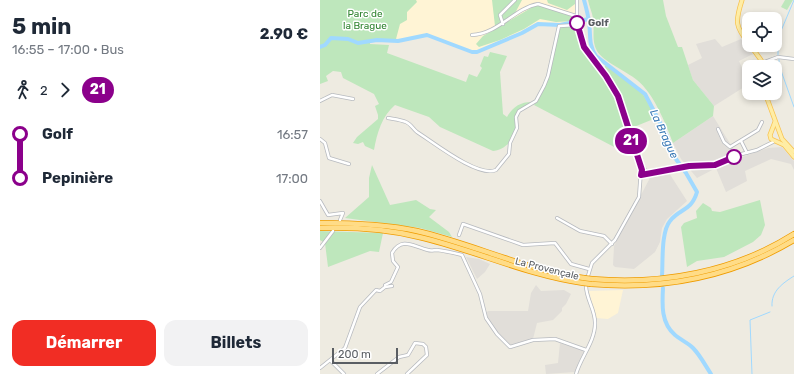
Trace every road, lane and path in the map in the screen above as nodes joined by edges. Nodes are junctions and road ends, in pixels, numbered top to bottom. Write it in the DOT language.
graph roads {
  1 [pos="515,0"];
  2 [pos="577,0"];
  3 [pos="742,0"];
  4 [pos="576,16"];
  5 [pos="577,23"];
  6 [pos="503,24"];
  7 [pos="472,35"];
  8 [pos="742,35"];
  9 [pos="794,59"];
  10 [pos="772,60"];
  11 [pos="354,99"];
  12 [pos="768,100"];
  13 [pos="320,101"];
  14 [pos="388,118"];
  15 [pos="775,119"];
  16 [pos="762,122"];
  17 [pos="718,129"];
  18 [pos="773,131"];
  19 [pos="779,131"];
  20 [pos="770,137"];
  21 [pos="782,137"];
  22 [pos="320,139"];
  23 [pos="740,141"];
  24 [pos="775,142"];
  25 [pos="763,147"];
  26 [pos="794,152"];
  27 [pos="746,153"];
  28 [pos="794,157"];
  29 [pos="349,164"];
  30 [pos="644,173"];
  31 [pos="320,201"];
  32 [pos="557,218"];
  33 [pos="340,220"];
  34 [pos="320,223"];
  35 [pos="320,228"];
  36 [pos="333,231"];
  37 [pos="794,234"];
  38 [pos="459,235"];
  39 [pos="794,240"];
  40 [pos="612,244"];
  41 [pos="320,248"];
  42 [pos="589,269"];
  43 [pos="678,279"];
  44 [pos="583,281"];
  45 [pos="385,284"];
  46 [pos="392,286"];
  47 [pos="586,350"];
  48 [pos="331,361"];
  49 [pos="320,368"];
  50 [pos="344,374"];
  51 [pos="377,374"];
  52 [pos="407,374"];
  53 [pos="576,374"];
  1 -- 6 [label="street"];
  2 -- 4 [label="street"];
  3 -- 8 [label="main road"];
  4 -- 5 [label="street"];
  4 -- 6 [label="street"];
  5 -- 14 [label="street"];
  5 -- 30 [label="street"];
  6 -- 7 [label="street"];
  9 -- 10 [label="street"];
  11 -- 13 [label="street"];
  12 -- 15 [label="main road"];
  15 -- 18 [label="main road"];
  15 -- 19 [label="main road"];
  16 -- 23 [label="street"];
  17 -- 23 [label="street"];
  18 -- 19 [label="main road"];
  18 -- 20 [label="main road"];
  19 -- 21 [label="main road"];
  20 -- 24 [label="main road"];
  20 -- 25 [label="street"];
  21 -- 24 [label="main road"];
  21 -- 26 [label="main road"];
  22 -- 29 [label="street"];
  23 -- 27 [label="street"];
  24 -- 25 [label="street"];
  24 -- 28 [label="main road"];
  25 -- 27 [label="street"];
  27 -- 30 [label="street"];
  30 -- 40 [label="street"];
  31 -- 33 [label="street"];
  32 -- 40 [label="street"];
  34 -- 44 [label="highway, La Provençale"];
  35 -- 44 [label="highway, La Provençale"];
  36 -- 41 [label="street"];
  37 -- 43 [label="highway, La Provençale"];
  38 -- 42 [label="street"];
  39 -- 43 [label="highway, La Provençale"];
  40 -- 42 [label="street"];
  42 -- 47 [label="street"];
  43 -- 44 [label="highway, La Provençale, bridge"];
  45 -- 47 [label="street"];
  46 -- 48 [label="street"];
  47 -- 53 [label="street"];
  48 -- 49 [label="street"];
  48 -- 50 [label="street"];
  51 -- 52 [label="street"];
}
